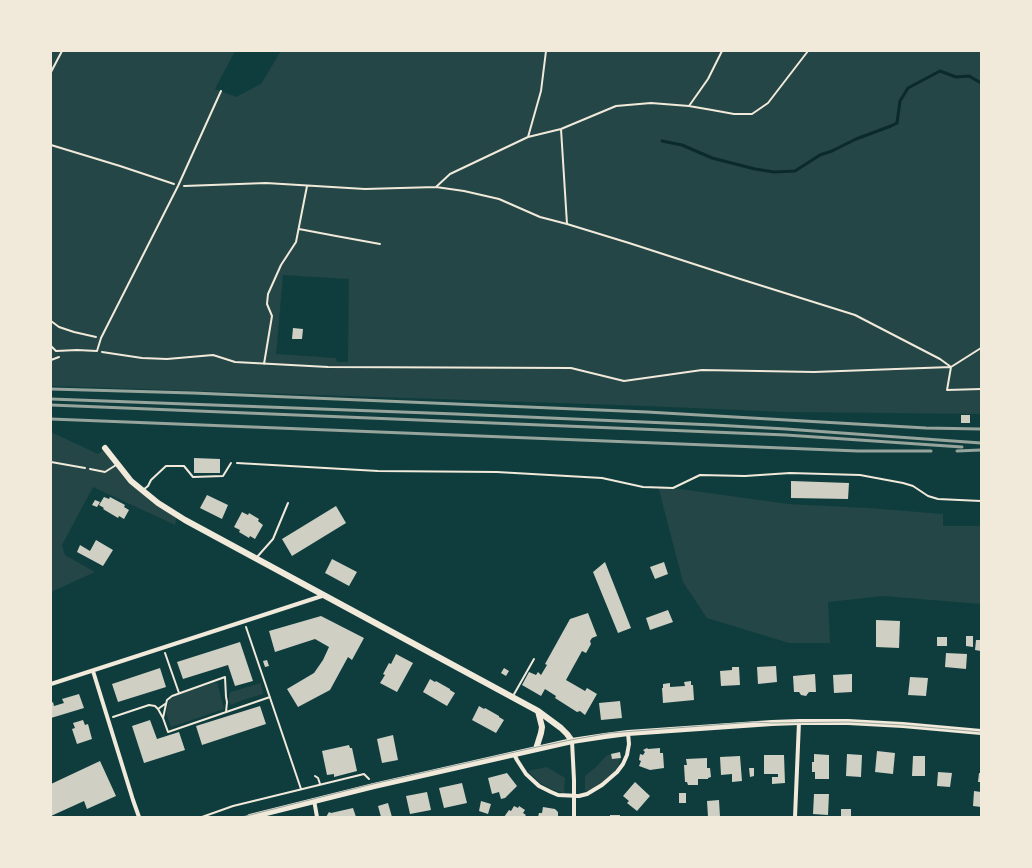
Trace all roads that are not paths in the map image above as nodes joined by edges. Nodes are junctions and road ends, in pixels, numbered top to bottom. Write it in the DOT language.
graph roads {
  1 [pos="221,91"];
  2 [pos="51,346"];
  3 [pos="105,448"];
  4 [pos="232,463"];
  5 [pos="117,465"];
  6 [pos="90,469"];
  7 [pos="142,491"];
  8 [pos="288,503"];
  9 [pos="257,558"];
  10 [pos="326,595"];
  11 [pos="534,659"];
  12 [pos="93,671"];
  13 [pos="51,684"];
  14 [pos="513,697"];
  15 [pos="538,711"];
  16 [pos="799,722"];
  17 [pos="981,732"];
  18 [pos="628,734"];
  19 [pos="572,741"];
  20 [pos="536,749"];
  21 [pos="514,754"];
  22 [pos="574,797"];
  23 [pos="314,800"];
  24 [pos="139,817"];
  25 [pos="250,817"];
  26 [pos="317,817"];
  27 [pos="574,817"];
  28 [pos="796,817"];
  1 -- 2 [label="lane"];
  3 -- 5 [label="main road"];
  4 -- 7 [label="lane"];
  5 -- 6 [label="lane"];
  5 -- 7 [label="main road"];
  7 -- 9 [label="main road"];
  8 -- 9 [label="lane"];
  9 -- 10 [label="main road"];
  10 -- 12 [label="street"];
  10 -- 14 [label="main road"];
  11 -- 14 [label="lane"];
  12 -- 13 [label="street"];
  12 -- 24 [label="street"];
  14 -- 15 [label="main road"];
  15 -- 19 [label="main road"];
  15 -- 20 [label="main road"];
  16 -- 17 [label="main road"];
  16 -- 18 [label="main road"];
  16 -- 28 [label="street"];
  18 -- 19 [label="main road"];
  18 -- 22 [label="street"];
  19 -- 20 [label="main road"];
  19 -- 22 [label="street"];
  20 -- 21 [label="main road"];
  21 -- 22 [label="street"];
  21 -- 23 [label="main road"];
  22 -- 27 [label="street"];
  23 -- 25 [label="main road"];
  23 -- 26 [label="street"];
}
